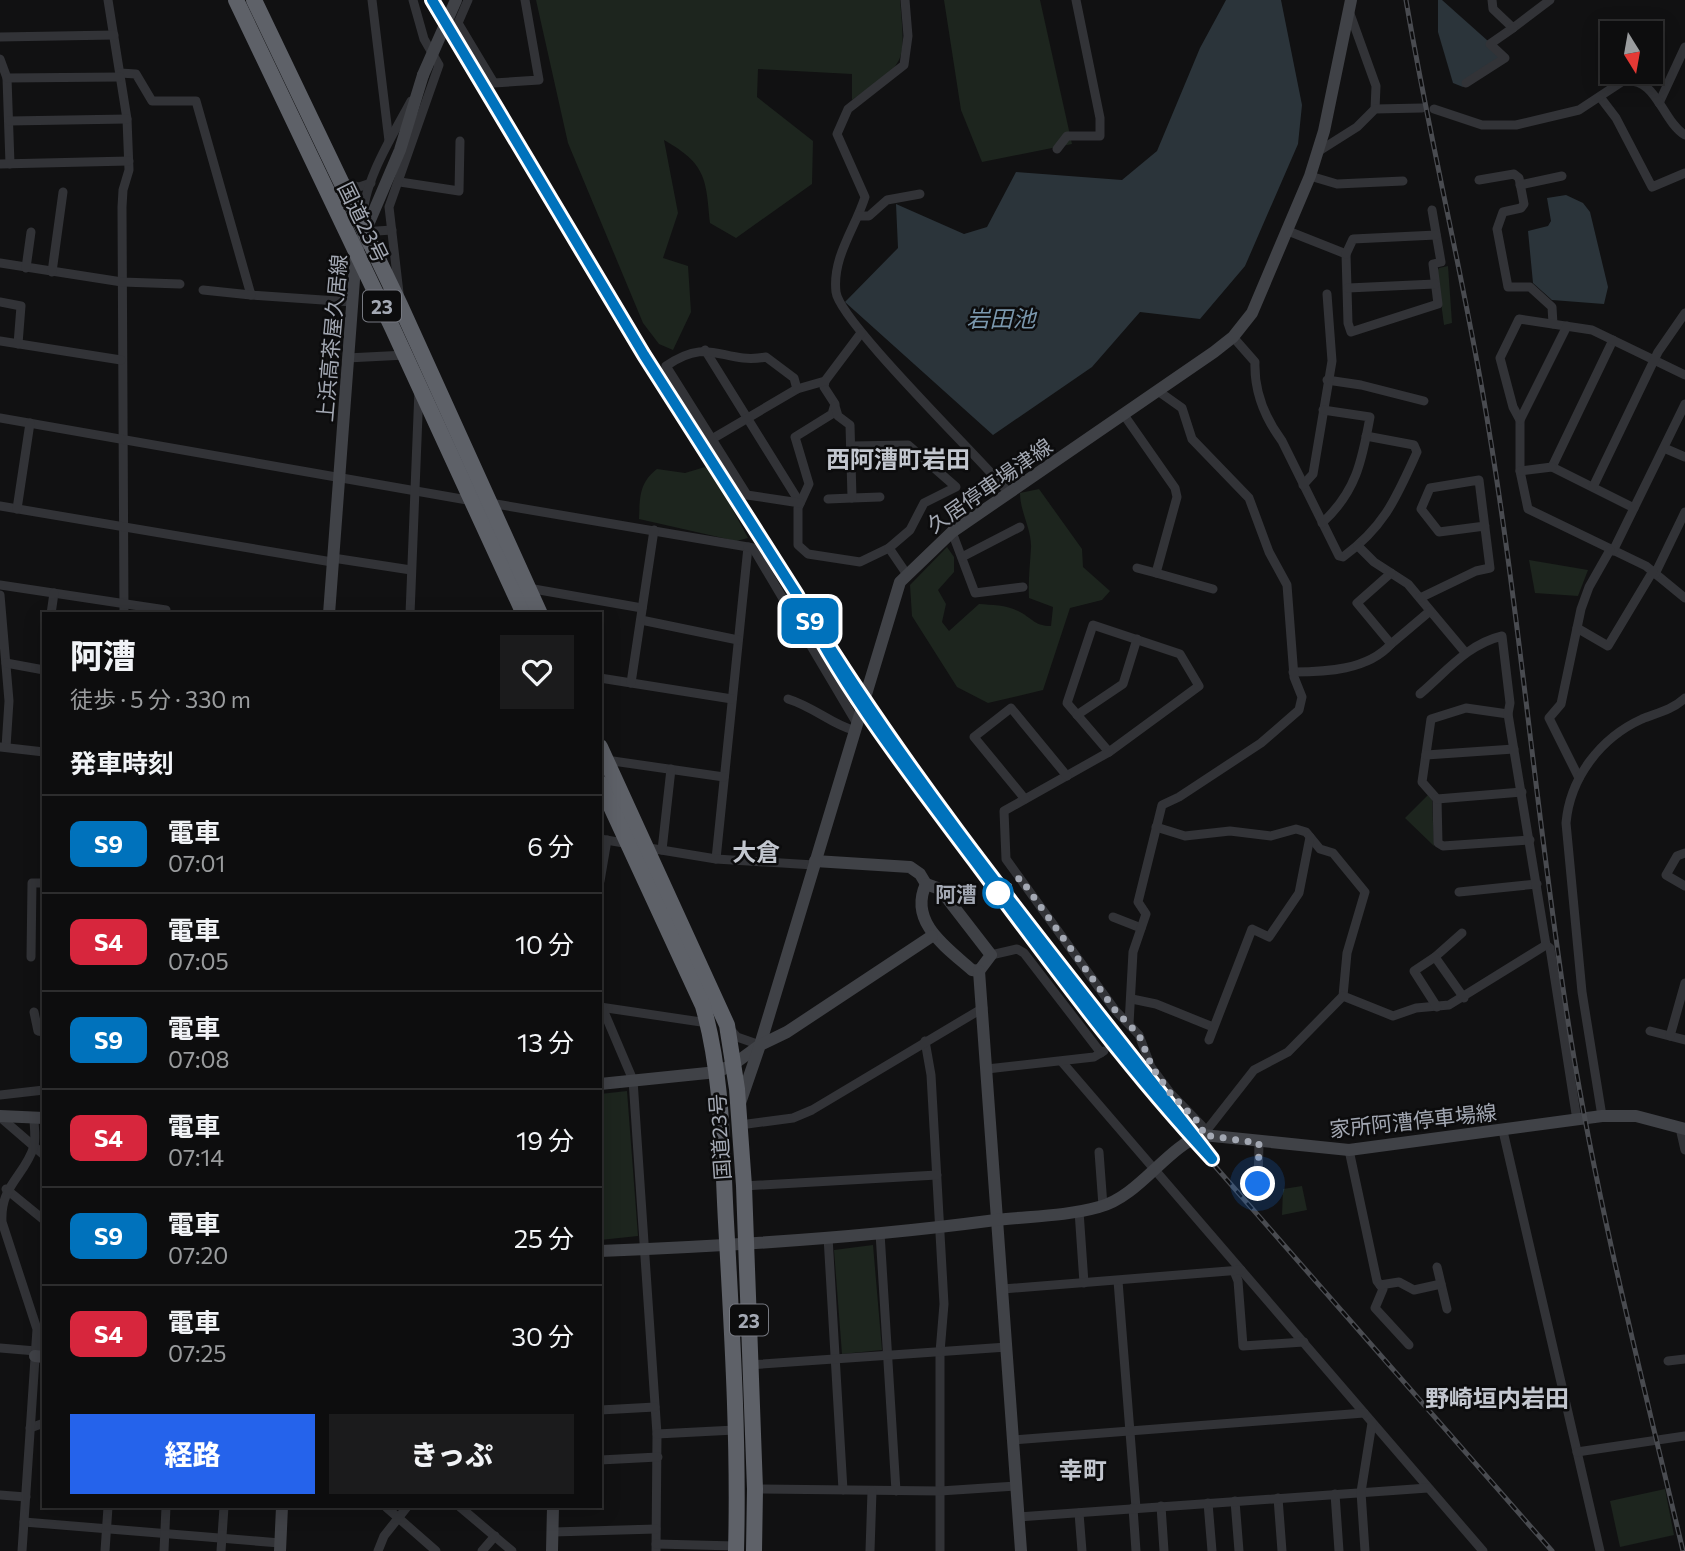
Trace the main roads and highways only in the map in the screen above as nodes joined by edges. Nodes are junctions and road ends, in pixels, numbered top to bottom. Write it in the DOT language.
graph roads {
  1 [pos="236,0"];
  2 [pos="254,0"];
  3 [pos="456,0"];
  4 [pos="1350,5"];
  5 [pos="363,232"];
  6 [pos="356,253"];
  7 [pos="329,612"];
  8 [pos="523,612"];
  9 [pos="539,612"];
  10 [pos="603,753"];
  11 [pos="602,786"];
  12 [pos="637,845"];
  13 [pos="815,863"];
  14 [pos="926,884"];
  15 [pos="932,936"];
  16 [pos="979,971"];
  17 [pos="760,1045"];
  18 [pos="734,1064"];
  19 [pos="716,1072"];
  20 [pos="602,1084"];
  21 [pos="739,1107"];
  22 [pos="0,1117"];
  23 [pos="39,1118"];
  24 [pos="1683,1129"];
  25 [pos="998,1220"];
  26 [pos="746,1242"];
  27 [pos="727,1244"];
  28 [pos="602,1251"];
  29 [pos="282,1508"];
  30 [pos="553,1508"];
  31 [pos="280,1547"];
  32 [pos="736,1548"];
  33 [pos="552,1551"];
  34 [pos="754,1551"];
  35 [pos="1021,1551"];
  1 -- 6 [label="highway, 国道23号 / 23"];
  2 -- 5 [label="highway, 国道23号 / 23"];
  3 -- 5 [label="main road, 上浜高茶屋久居線, bridge"];
  4 -- 13 [label="main road, 久居停車場津線"];
  5 -- 6 [label="main road, 上浜高茶屋久居線"];
  5 -- 9 [label="highway, 国道23号 / 23"];
  6 -- 7 [label="main road, 上浜高茶屋久居線"];
  6 -- 8 [label="highway, 国道23号 / 23"];
  10 -- 12 [label="highway, 国道23号 / 23"];
  11 -- 12 [label="highway, 国道23号 / 23"];
  12 -- 18 [label="highway, 国道23号 / 23"];
  12 -- 19 [label="highway, 国道23号 / 23"];
  13 -- 14 [label="main road"];
  13 -- 17 [label="main road, 久居停車場津線"];
  14 -- 15 [label="main road"];
  14 -- 16 [label="main road"];
  15 -- 16 [label="main road"];
  15 -- 17 [label="main road"];
  16 -- 25 [label="main road"];
  17 -- 18 [label="main road"];
  17 -- 21 [label="main road, 久居停車場津線"];
  18 -- 19 [label="main road"];
  18 -- 21 [label="highway, 国道23号 / 23"];
  19 -- 20 [label="main road"];
  19 -- 27 [label="highway, 国道23号 / 23"];
  21 -- 26 [label="highway, 国道23号 / 23"];
  22 -- 23 [label="main road"];
  24 -- 25 [label="main road, 家所阿漕停車場線"];
  25 -- 26 [label="main road"];
  25 -- 35 [label="main road"];
  26 -- 27 [label="main road"];
  26 -- 34 [label="highway, 国道23号 / 23"];
  27 -- 28 [label="main road"];
  27 -- 32 [label="highway, 国道23号 / 23"];
  29 -- 31 [label="main road"];
  30 -- 33 [label="main road"];
}
